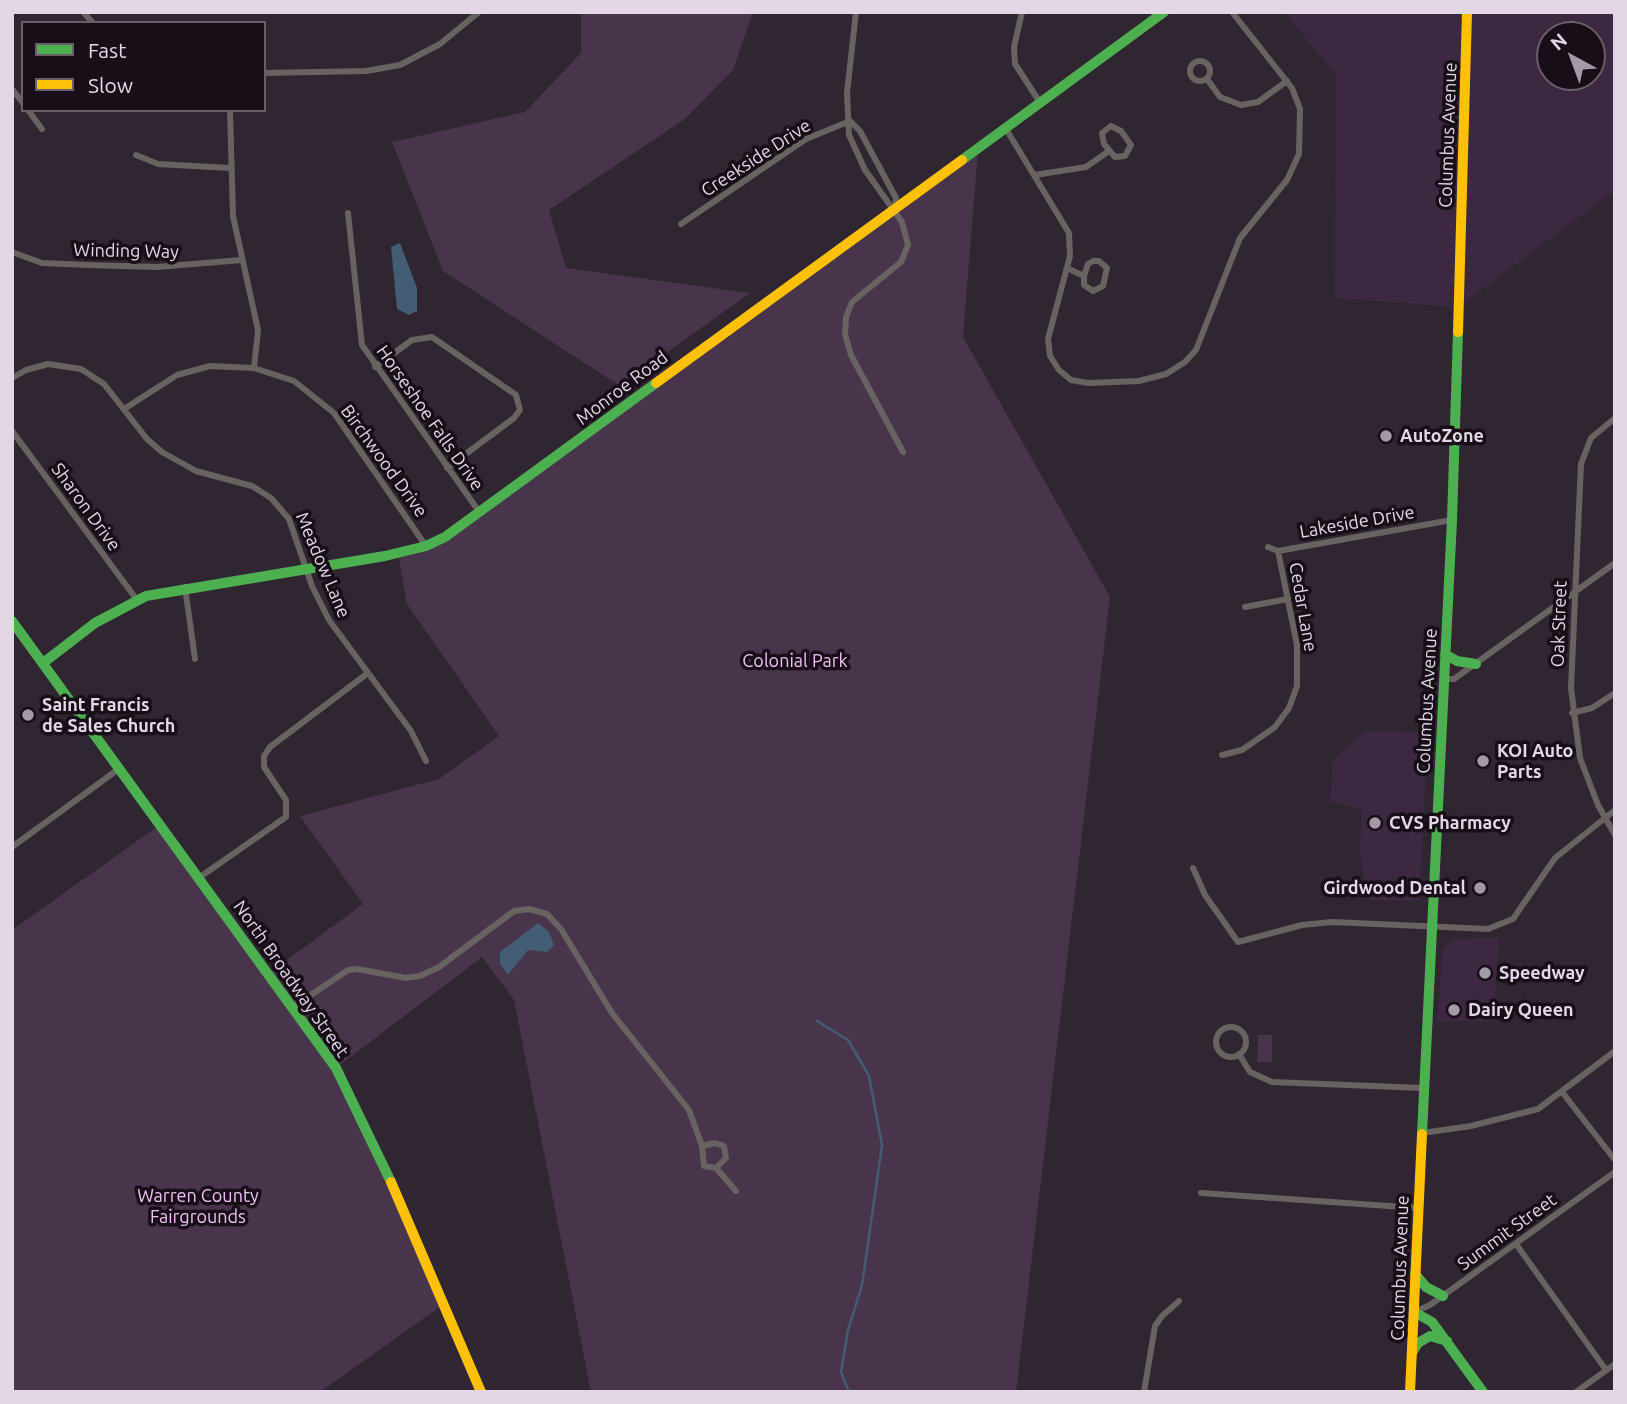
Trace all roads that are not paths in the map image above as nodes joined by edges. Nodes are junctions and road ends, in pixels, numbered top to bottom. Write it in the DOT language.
graph roads {
  1 [pos="479,12"];
  2 [pos="856,12"];
  3 [pos="1021,12"];
  4 [pos="1164,12"];
  5 [pos="1232,12"];
  6 [pos="1467,12"];
  7 [pos="266,73"];
  8 [pos="1207,79"];
  9 [pos="1287,81"];
  10 [pos="1041,104"];
  11 [pos="29,112"];
  12 [pos="230,112"];
  13 [pos="850,121"];
  14 [pos="42,129"];
  15 [pos="1006,129"];
  16 [pos="1109,151"];
  17 [pos="136,155"];
  18 [pos="230,168"];
  19 [pos="1035,175"];
  20 [pos="895,210"];
  21 [pos="348,212"];
  22 [pos="681,224"];
  23 [pos="12,252"];
  24 [pos="242,260"];
  25 [pos="1067,268"];
  26 [pos="1084,276"];
  27 [pos="375,367"];
  28 [pos="254,368"];
  29 [pos="12,378"];
  30 [pos="124,409"];
  31 [pos="1615,418"];
  32 [pos="12,431"];
  33 [pos="903,452"];
  34 [pos="447,468"];
  35 [pos="480,513"];
  36 [pos="1451,520"];
  37 [pos="426,545"];
  38 [pos="1268,547"];
  39 [pos="1278,551"];
  40 [pos="1615,563"];
  41 [pos="307,568"];
  42 [pos="185,587"];
  43 [pos="1574,593"];
  44 [pos="137,600"];
  45 [pos="1288,600"];
  46 [pos="1245,607"];
  47 [pos="12,621"];
  48 [pos="1445,654"];
  49 [pos="195,660"];
  50 [pos="43,663"];
  51 [pos="1476,664"];
  52 [pos="368,673"];
  53 [pos="1443,679"];
  54 [pos="1615,692"];
  55 [pos="1572,713"];
  56 [pos="1222,755"];
  57 [pos="426,761"];
  58 [pos="120,768"];
  59 [pos="1615,810"];
  60 [pos="1604,818"];
  61 [pos="1615,835"];
  62 [pos="12,847"];
  63 [pos="1193,868"];
  64 [pos="200,877"];
  65 [pos="1431,928"];
  66 [pos="293,1007"];
  67 [pos="1615,1051"];
  68 [pos="1239,1054"];
  69 [pos="1423,1088"];
  70 [pos="1562,1092"];
  71 [pos="1421,1133"];
  72 [pos="702,1146"];
  73 [pos="1615,1160"];
  74 [pos="716,1168"];
  75 [pos="1615,1172"];
  76 [pos="736,1191"];
  77 [pos="1201,1193"];
  78 [pos="1418,1208"];
  79 [pos="1516,1244"];
  80 [pos="1415,1274"];
  81 [pos="1443,1296"];
  82 [pos="1180,1301"];
  83 [pos="1414,1312"];
  84 [pos="1447,1341"];
  85 [pos="1412,1353"];
  86 [pos="1615,1364"];
  87 [pos="1606,1370"];
  88 [pos="481,1392"];
  89 [pos="1144,1392"];
  90 [pos="1410,1392"];
  91 [pos="1483,1392"];
  92 [pos="1576,1392"];
  1 -- 7 [label="street"];
  2 -- 13 [label="street"];
  3 -- 10 [label="street"];
  4 -- 10 [label="main road, Monroe Road"];
  5 -- 9 [label="street"];
  6 -- 36 [label="main road, Columbus Avenue"];
  8 -- 9 [label="street"];
  9 -- 25 [label="street"];
  10 -- 15 [label="main road, Monroe Road"];
  11 -- 14 [label="street"];
  12 -- 18 [label="street"];
  13 -- 20 [label="street"];
  13 -- 20 [label="street"];
  13 -- 22 [label="street, Creekside Drive"];
  15 -- 19 [label="street"];
  15 -- 20 [label="main road, Monroe Road"];
  16 -- 16 [label="street"];
  16 -- 19 [label="street"];
  17 -- 18 [label="street"];
  18 -- 24 [label="street"];
  19 -- 25 [label="street"];
  20 -- 33 [label="street"];
  20 -- 35 [label="main road, Monroe Road"];
  21 -- 27 [label="street, Horseshoe Falls Drive"];
  23 -- 24 [label="street, Winding Way"];
  24 -- 28 [label="street"];
  25 -- 26 [label="street"];
  26 -- 26 [label="street"];
  27 -- 34 [label="street, Horseshoe Falls Drive"];
  27 -- 34 [label="street"];
  28 -- 30 [label="street, Birchwood Drive"];
  28 -- 37 [label="street, Birchwood Drive"];
  29 -- 30 [label="street, Meadow Lane"];
  30 -- 41 [label="street, Meadow Lane"];
  31 -- 43 [label="street, Oak Street"];
  32 -- 44 [label="street, Sharon Drive"];
  34 -- 35 [label="street, Horseshoe Falls Drive"];
  35 -- 37 [label="main road, Monroe Road"];
  36 -- 39 [label="street, Lakeside Drive"];
  36 -- 48 [label="main road, Columbus Avenue"];
  37 -- 41 [label="main road, Monroe Road"];
  38 -- 39 [label="street, Lakeside Drive"];
  39 -- 45 [label="street, Cedar Lane"];
  40 -- 43 [label="street"];
  41 -- 42 [label="main road, Monroe Road"];
  41 -- 52 [label="street, Meadow Lane"];
  42 -- 44 [label="main road, Monroe Road"];
  42 -- 49 [label="street"];
  43 -- 51 [label="street"];
  43 -- 55 [label="street, Oak Street"];
  44 -- 50 [label="main road, Monroe Road"];
  45 -- 46 [label="street"];
  45 -- 56 [label="street, Cedar Lane"];
  47 -- 50 [label="main road, North Broadway Street"];
  48 -- 51 [label="main road"];
  48 -- 53 [label="main road, Columbus Avenue"];
  50 -- 58 [label="main road, North Broadway Street"];
  51 -- 53 [label="street"];
  52 -- 57 [label="street, Meadow Lane"];
  52 -- 64 [label="street"];
  53 -- 65 [label="main road, Columbus Avenue"];
  54 -- 55 [label="street"];
  55 -- 60 [label="street, Oak Street"];
  58 -- 62 [label="street"];
  58 -- 64 [label="main road, North Broadway Street"];
  59 -- 60 [label="street"];
  60 -- 61 [label="street, Oak Street"];
  60 -- 65 [label="street"];
  63 -- 65 [label="street"];
  64 -- 66 [label="main road, North Broadway Street"];
  65 -- 69 [label="main road, Columbus Avenue"];
  66 -- 72 [label="street"];
  66 -- 88 [label="main road, North Broadway Street"];
  67 -- 70 [label="street"];
  68 -- 68 [label="street"];
  68 -- 69 [label="street"];
  69 -- 71 [label="main road, Columbus Avenue"];
  70 -- 71 [label="street"];
  70 -- 73 [label="street"];
  71 -- 78 [label="main road, Columbus Avenue"];
  72 -- 74 [label="street"];
  72 -- 74 [label="street"];
  74 -- 76 [label="street"];
  75 -- 79 [label="street, Summit Street"];
  77 -- 78 [label="street"];
  78 -- 80 [label="main road, Columbus Avenue"];
  79 -- 81 [label="street, Summit Street"];
  79 -- 87 [label="street"];
  80 -- 81 [label="main road"];
  80 -- 83 [label="main road, Columbus Avenue"];
  81 -- 83 [label="street, Summit Street"];
  82 -- 89 [label="street"];
  83 -- 84 [label="main road"];
  83 -- 85 [label="main road, Columbus Avenue"];
  84 -- 85 [label="main road"];
  84 -- 91 [label="main road"];
  85 -- 90 [label="main road, Columbus Avenue"];
  86 -- 87 [label="street"];
  87 -- 92 [label="street"];
}
